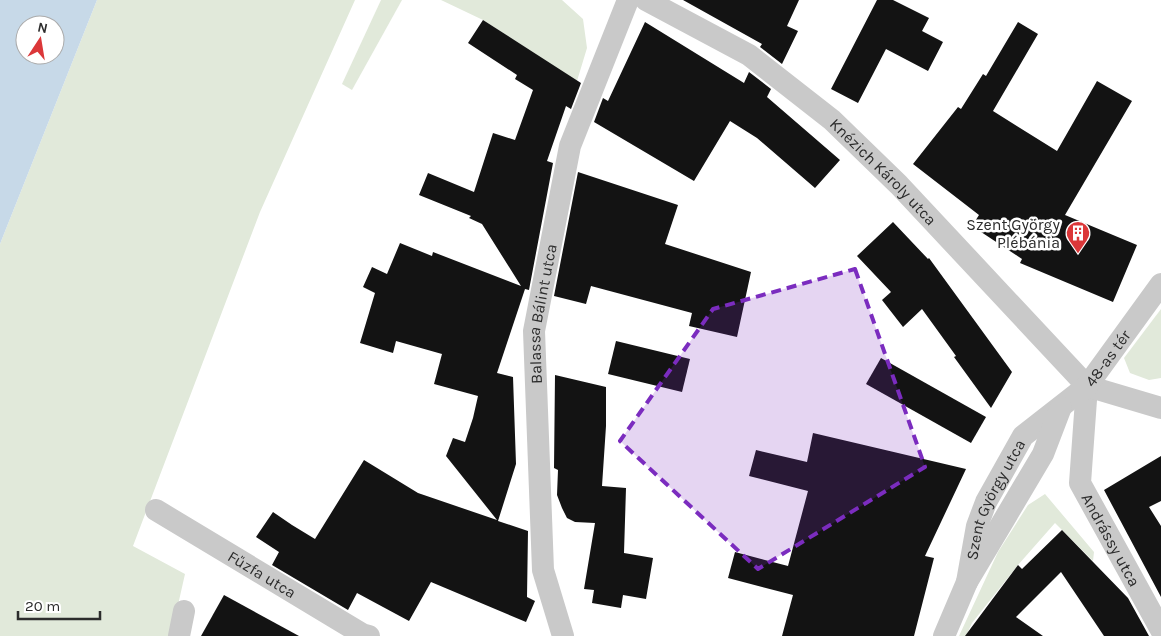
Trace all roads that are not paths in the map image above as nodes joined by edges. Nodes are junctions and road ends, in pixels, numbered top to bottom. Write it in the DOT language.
graph roads {
  1 [pos="628,0"];
  2 [pos="646,0"];
  3 [pos="1161,284"];
  4 [pos="1087,386"];
  5 [pos="1154,402"];
  6 [pos="156,510"];
  7 [pos="184,611"];
  8 [pos="1161,630"];
  9 [pos="179,636"];
  10 [pos="369,636"];
  11 [pos="564,636"];
  12 [pos="944,636"];
  1 -- 11 [label="street, Balassa Bálint utca"];
  2 -- 4 [label="street, Knézich Károly utca"];
  3 -- 4 [label="street, 48-as tér"];
  4 -- 5 [label="street, 48-as tér"];
  4 -- 8 [label="street, Andrássy utca"];
  4 -- 12 [label="street, Szent György utca"];
  6 -- 10 [label="street, Fűzfa utca"];
  7 -- 9 [label="street"];
}
